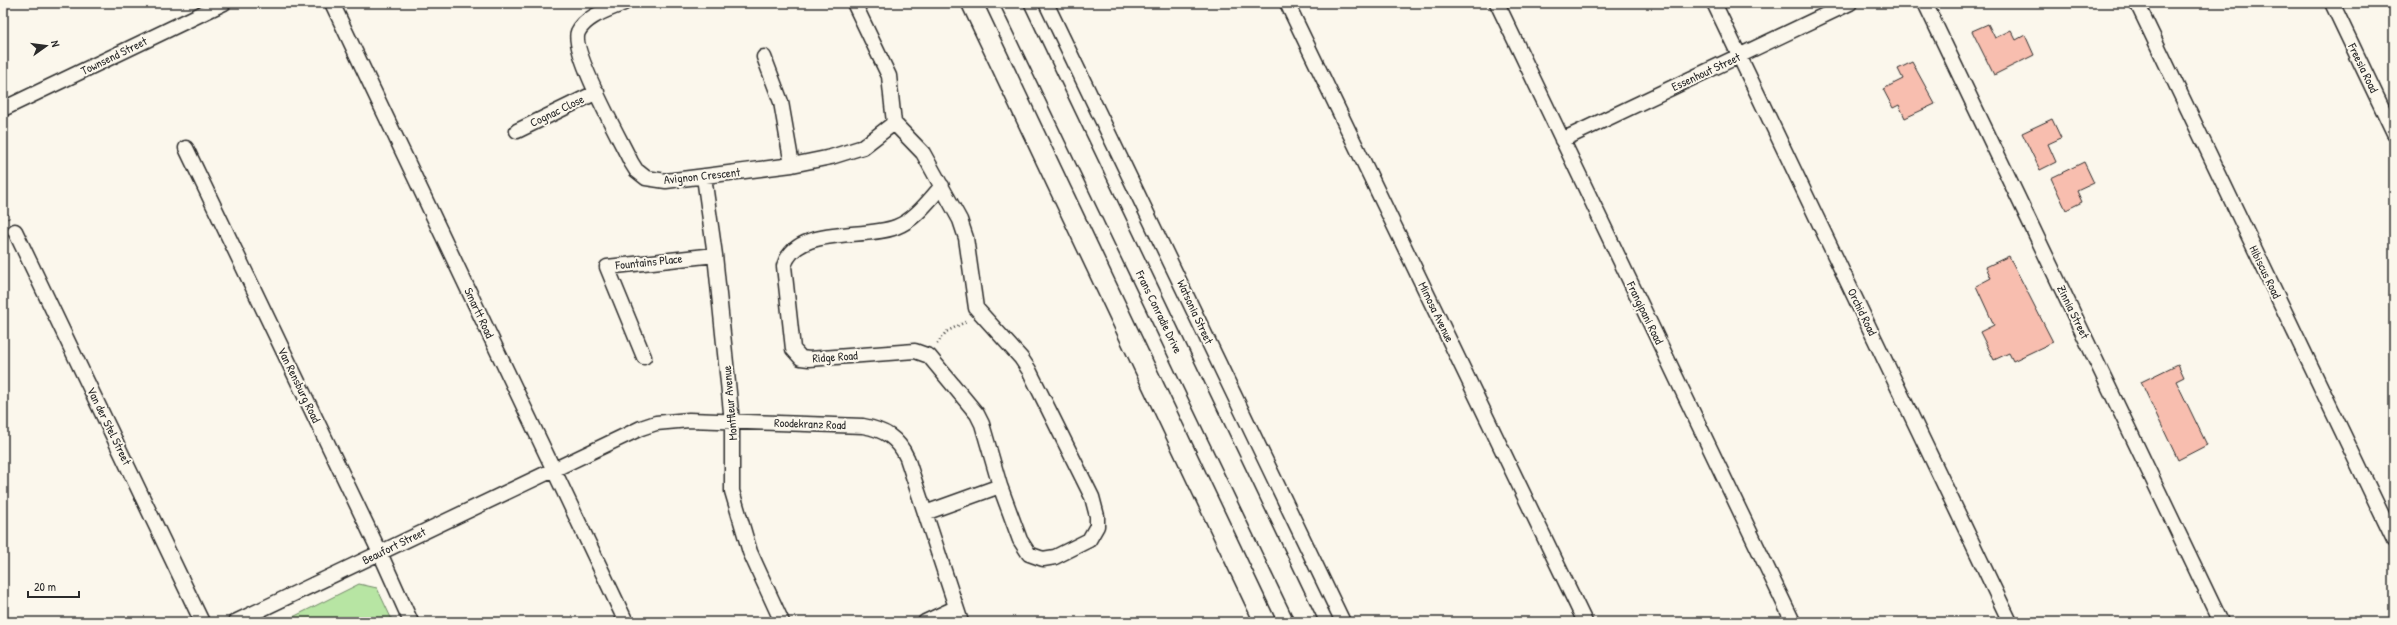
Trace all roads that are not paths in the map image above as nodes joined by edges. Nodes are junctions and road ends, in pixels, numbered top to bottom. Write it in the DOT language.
graph roads {
  1 [pos="224,3"];
  2 [pos="332,3"];
  3 [pos="624,3"];
  4 [pos="854,3"];
  5 [pos="972,3"];
  6 [pos="1010,3"];
  7 [pos="1046,3"];
  8 [pos="1288,3"];
  9 [pos="1497,3"];
  10 [pos="1714,3"];
  11 [pos="1850,3"];
  12 [pos="1925,3"];
  13 [pos="2137,3"];
  14 [pos="2332,3"];
  15 [pos="1740,56"];
  16 [pos="764,57"];
  17 [pos="596,92"];
  18 [pos="3,109"];
  19 [pos="894,123"];
  20 [pos="517,131"];
  21 [pos="2394,133"];
  22 [pos="1562,140"];
  23 [pos="186,148"];
  24 [pos="792,164"];
  25 [pos="704,177"];
  26 [pos="942,186"];
  27 [pos="15,231"];
  28 [pos="716,255"];
  29 [pos="644,357"];
  30 [pos="732,422"];
  31 [pos="553,470"];
  32 [pos="1000,486"];
  33 [pos="925,513"];
  34 [pos="2394,540"];
  35 [pos="380,553"];
  36 [pos="956,608"];
  37 [pos="202,622"];
  38 [pos="235,622"];
  39 [pos="411,622"];
  40 [pos="626,622"];
  41 [pos="782,622"];
  42 [pos="925,622"];
  43 [pos="960,622"];
  44 [pos="1265,622"];
  45 [pos="1307,622"];
  46 [pos="1343,622"];
  47 [pos="1585,622"];
  48 [pos="1793,622"];
  49 [pos="2010,622"];
  50 [pos="2221,622"];
  1 -- 18 [label="street, Townsend Street"];
  2 -- 31 [label="street, Smartt Road"];
  3 -- 17 [label="street, Avignon Crescent"];
  4 -- 19 [label="street"];
  5 -- 44 [label="main road"];
  6 -- 45 [label="main road, Frans Conradie Drive"];
  7 -- 46 [label="street, Watsonia Street"];
  8 -- 47 [label="street, Mimosa Avenue"];
  9 -- 22 [label="street, Frangipani Road"];
  10 -- 15 [label="street, Orchid Road"];
  11 -- 15 [label="street, Essenhout Street"];
  12 -- 50 [label="street, Zinnia Street"];
  13 -- 34 [label="street, Hibiscus Road"];
  14 -- 21 [label="street, Freesia Road"];
  15 -- 22 [label="street, Essenhout Street"];
  15 -- 49 [label="street, Orchid Road"];
  16 -- 24 [label="street"];
  17 -- 20 [label="street, Cognac Close"];
  17 -- 25 [label="street, Avignon Crescent"];
  19 -- 24 [label="street, Avignon Crescent"];
  19 -- 26 [label="street"];
  22 -- 48 [label="street, Frangipani Road"];
  23 -- 35 [label="street, Van Rensburg Road"];
  24 -- 25 [label="street, Avignon Crescent"];
  25 -- 28 [label="street, Montfleur Avenue"];
  26 -- 32 [label="street"];
  26 -- 32 [label="street, Ridge Road"];
  27 -- 37 [label="street, Van der Stel Street"];
  28 -- 29 [label="street, Fountains Place"];
  28 -- 30 [label="street, Montfleur Avenue"];
  30 -- 31 [label="street, Roodekranz Road"];
  30 -- 33 [label="street, Roodekranz Road"];
  30 -- 41 [label="street, Montfleur Avenue"];
  31 -- 35 [label="street, Beaufort Street"];
  31 -- 40 [label="street, Smartt Road"];
  32 -- 33 [label="street"];
  33 -- 36 [label="street, Roodekranz Road"];
  35 -- 38 [label="street, Beaufort Street"];
  35 -- 39 [label="street, Van Rensburg Road"];
  36 -- 42 [label="street"];
  36 -- 43 [label="street, Roodekranz Road"];
}
